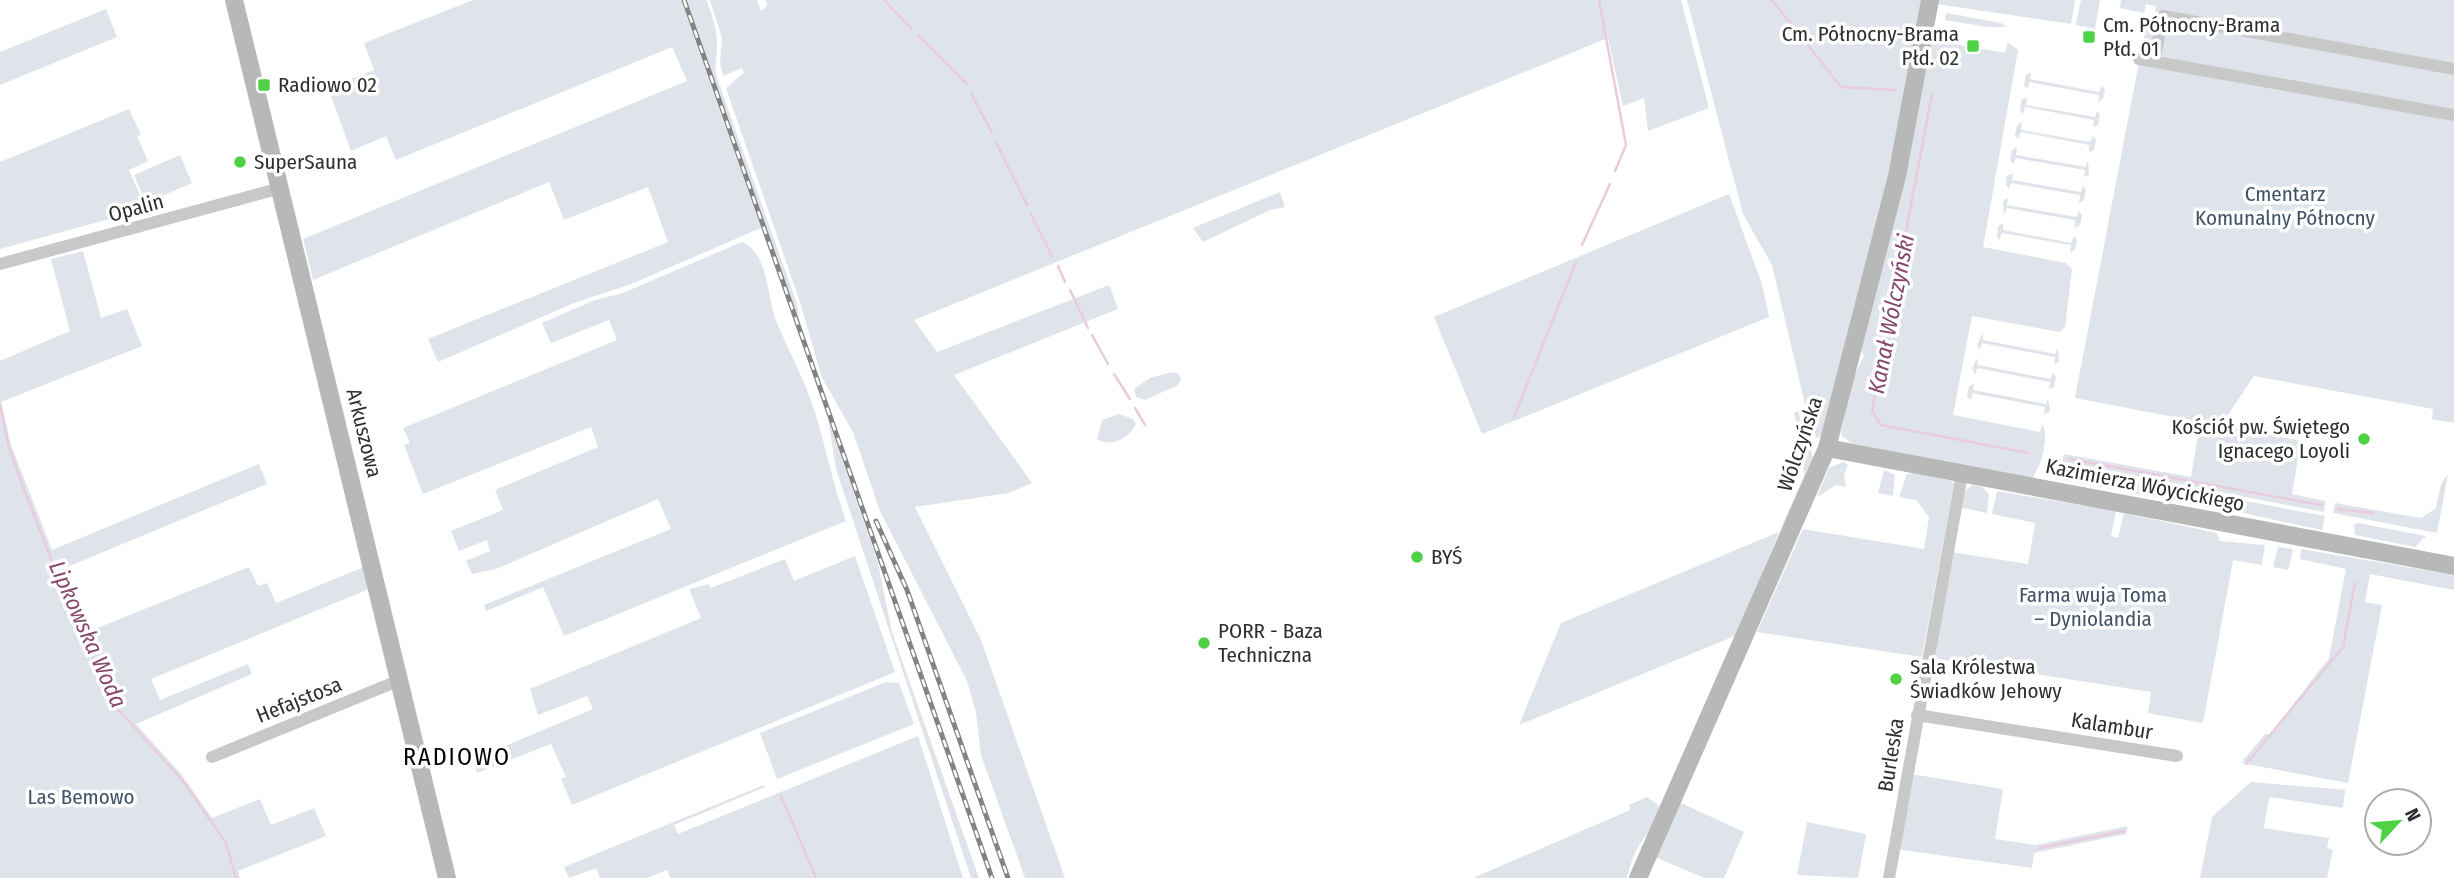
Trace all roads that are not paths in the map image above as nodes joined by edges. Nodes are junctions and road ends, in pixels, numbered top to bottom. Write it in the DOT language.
graph roads {
  1 [pos="234,0"];
  2 [pos="1930,0"];
  3 [pos="2140,59"];
  4 [pos="2154,61"];
  5 [pos="2454,69"];
  6 [pos="2454,115"];
  7 [pos="281,188"];
  8 [pos="0,264"];
  9 [pos="1827,448"];
  10 [pos="1962,474"];
  11 [pos="2454,566"];
  12 [pos="400,680"];
  13 [pos="1917,715"];
  14 [pos="2177,756"];
  15 [pos="212,757"];
  16 [pos="447,878"];
  17 [pos="1638,878"];
  18 [pos="1889,878"];
  1 -- 7 [label="street, Arkuszowa"];
  2 -- 9 [label="street, Wólczyńska"];
  3 -- 4 [label="street"];
  4 -- 5 [label="street"];
  4 -- 6 [label="street"];
  7 -- 8 [label="street, Opalin"];
  7 -- 12 [label="street, Arkuszowa"];
  9 -- 10 [label="street, Kazimierza Wóycickiego"];
  9 -- 17 [label="street, Wólczyńska"];
  10 -- 11 [label="street, Kazimierza Wóycickiego"];
  10 -- 13 [label="street, Burleska"];
  12 -- 15 [label="street, Hefajstosa"];
  12 -- 16 [label="street, Arkuszowa"];
  13 -- 14 [label="street, Kalambur"];
  13 -- 18 [label="street, Burleska"];
}
